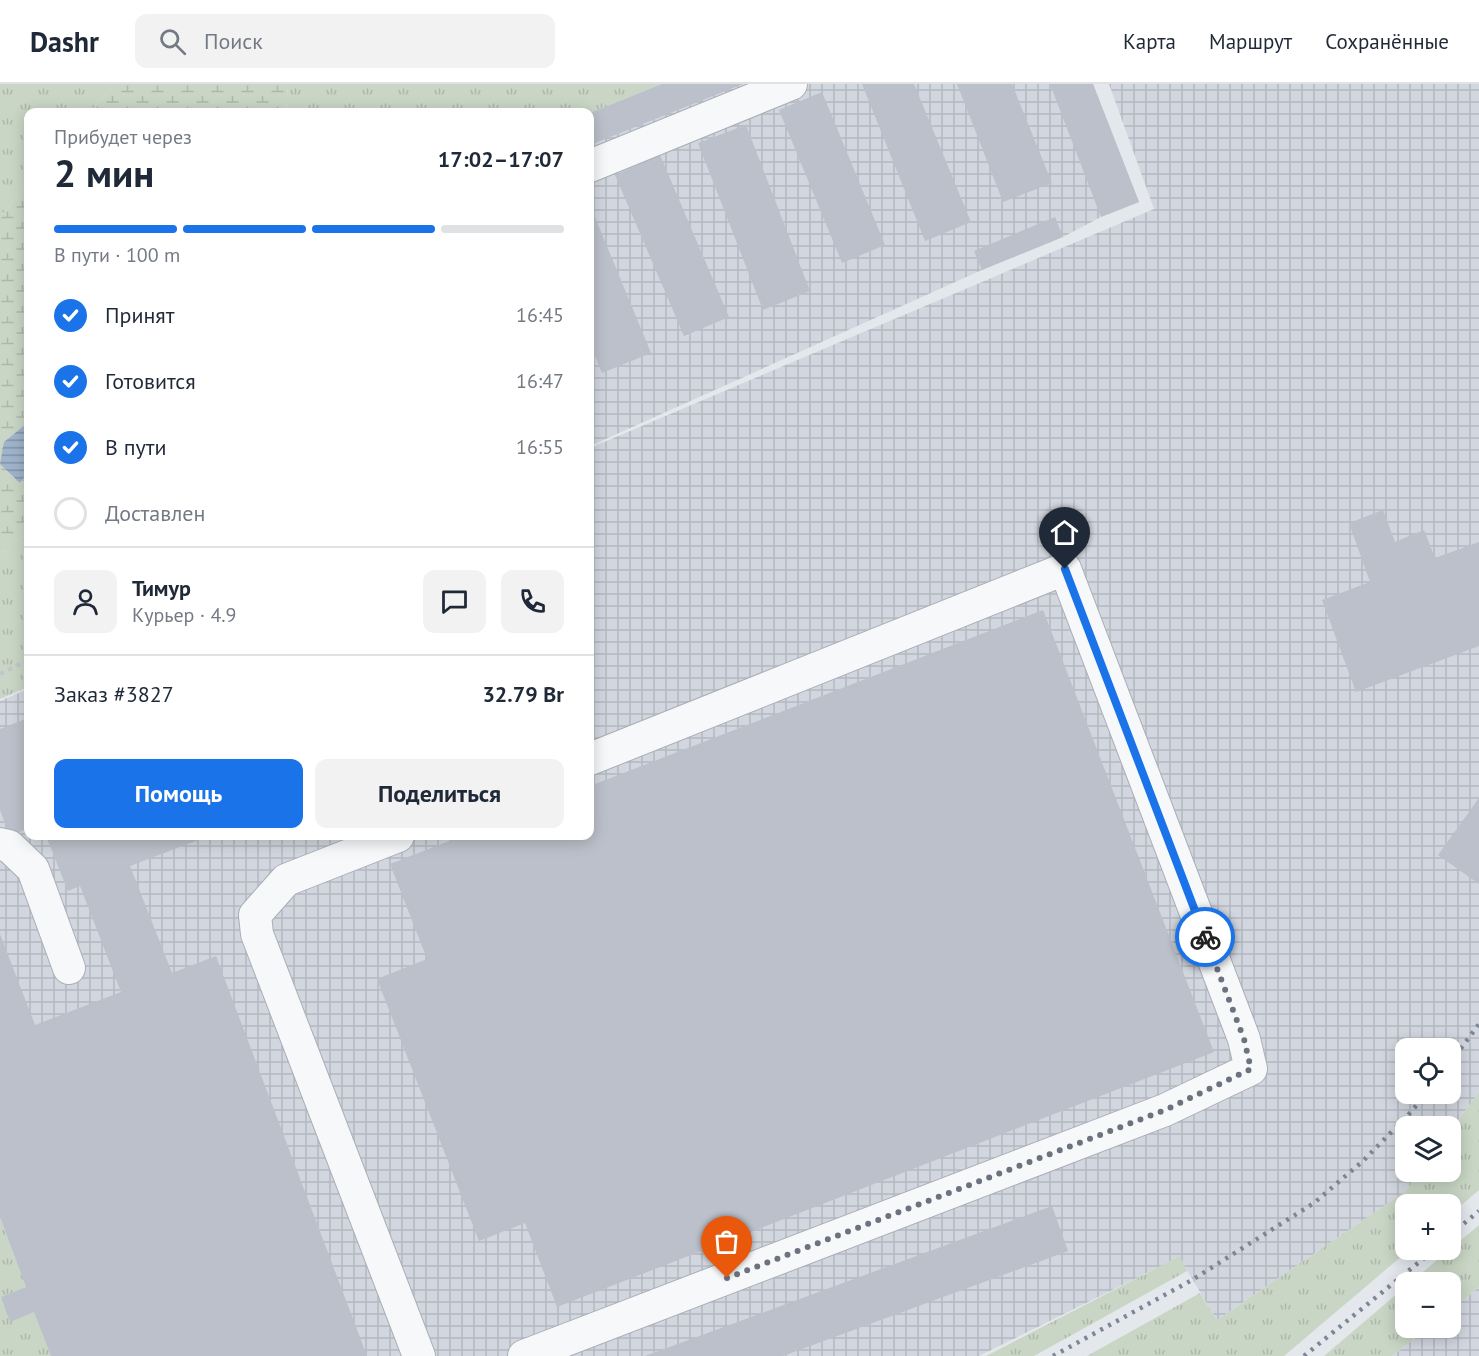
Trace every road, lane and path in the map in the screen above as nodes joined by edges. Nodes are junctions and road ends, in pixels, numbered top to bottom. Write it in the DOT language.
graph roads {
  1 [pos="791,84"];
  2 [pos="594,164"];
  3 [pos="24,662"];
  4 [pos="0,674"];
  5 [pos="594,757"];
  6 [pos="388,840"];
  7 [pos="0,844"];
  8 [pos="69,968"];
  9 [pos="419,1356"];
  10 [pos="524,1356"];
  1 -- 2 [label="lane"];
  3 -- 4 [label="path"];
  5 -- 10 [label="lane"];
  6 -- 9 [label="lane"];
  7 -- 8 [label="lane"];
}
